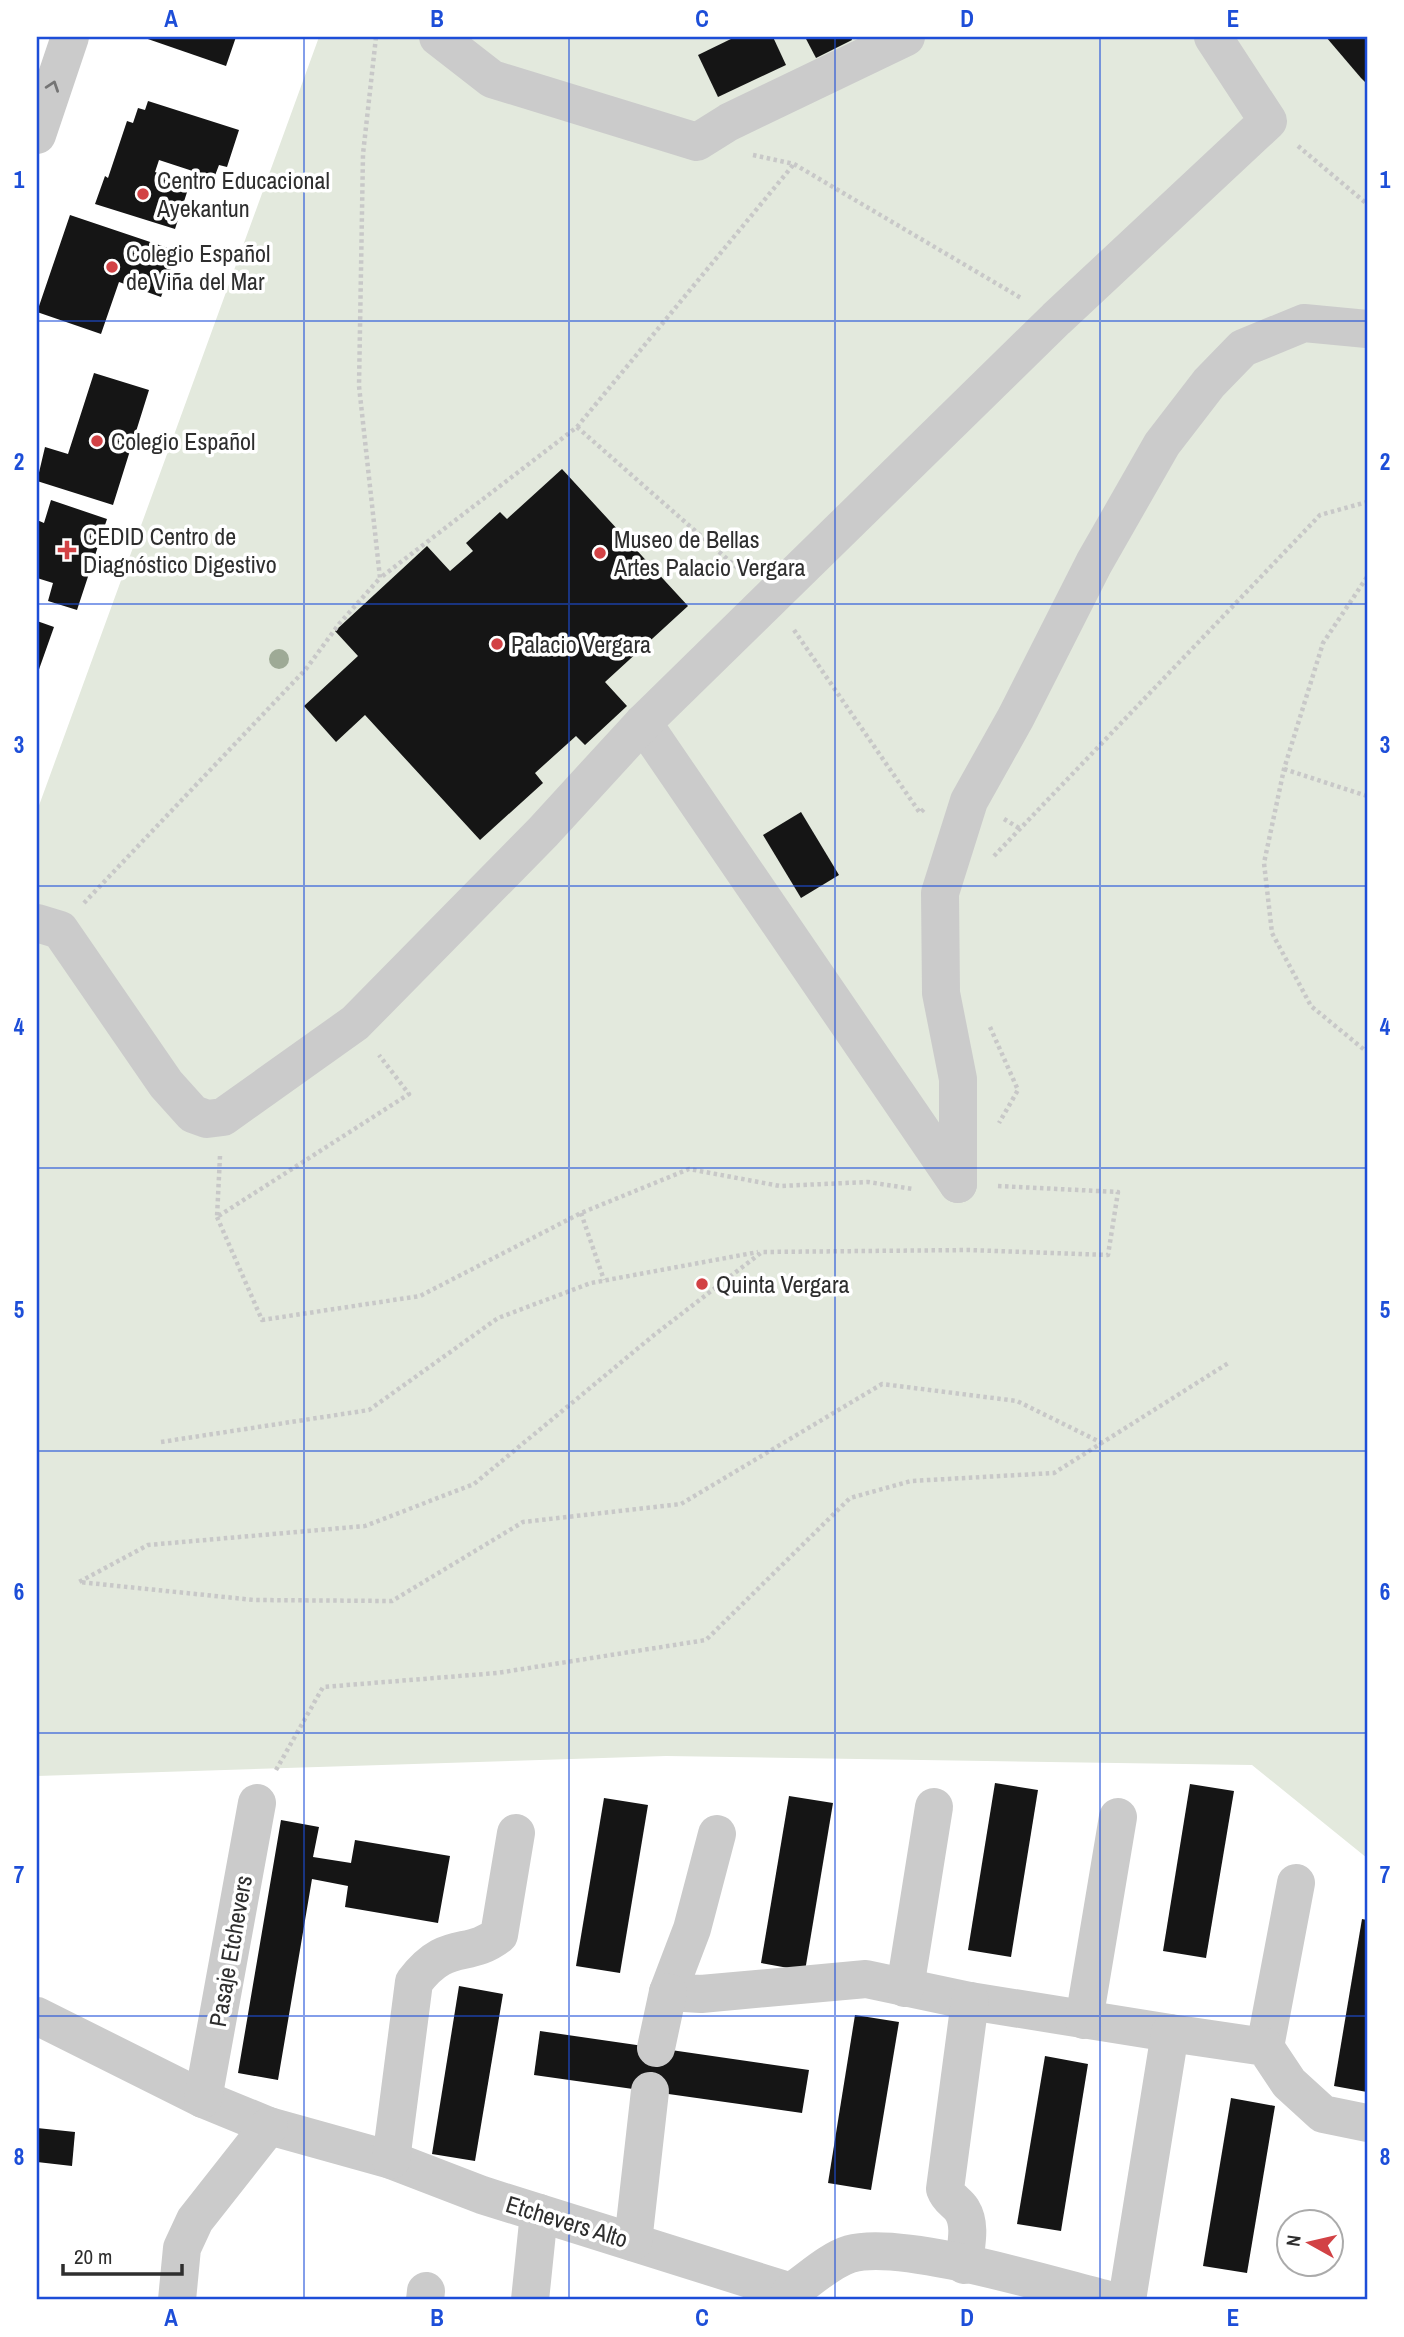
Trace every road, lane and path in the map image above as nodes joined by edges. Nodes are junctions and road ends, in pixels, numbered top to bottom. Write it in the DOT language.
graph roads {
  1 [pos="70,37"];
  2 [pos="376,37"];
  3 [pos="438,37"];
  4 [pos="906,37"];
  5 [pos="1213,37"];
  6 [pos="37,135"];
  7 [pos="697,142"];
  8 [pos="794,164"];
  9 [pos="1056,319"];
  10 [pos="1367,329"];
  11 [pos="576,427"];
  12 [pos="1367,577"];
  13 [pos="380,578"];
  14 [pos="772,598"];
  15 [pos="643,723"];
  16 [pos="1284,769"];
  17 [pos="1367,796"];
  18 [pos="969,801"];
  19 [pos="1019,828"];
  20 [pos="48,927"];
  21 [pos="355,1023"];
  22 [pos="1367,1052"];
  23 [pos="223,1117"];
  24 [pos="958,1184"];
  25 [pos="581,1213"];
  26 [pos="762,1252"];
  27 [pos="604,1280"];
  28 [pos="1230,1362"];
  29 [pos="161,1441"];
  30 [pos="1102,1443"];
  31 [pos="257,1804"];
  32 [pos="934,1807"];
  33 [pos="1118,1817"];
  34 [pos="516,1833"];
  35 [pos="717,1834"];
  36 [pos="1296,1883"];
  37 [pos="905,1988"];
  38 [pos="668,1992"];
  39 [pos="970,2001"];
  40 [pos="37,2016"];
  41 [pos="1084,2020"];
  42 [pos="1170,2033"];
  43 [pos="1265,2047"];
  44 [pos="656,2048"];
  45 [pos="650,2091"];
  46 [pos="203,2099"];
  47 [pos="1367,2123"];
  48 [pos="269,2126"];
  49 [pos="391,2160"];
  50 [pos="539,2213"];
  51 [pos="633,2242"];
  52 [pos="964,2265"];
  53 [pos="788,2296"];
  54 [pos="177,2300"];
  55 [pos="530,2300"];
  56 [pos="1109,2300"];
  57 [pos="1127,2300"];
  6 -- 1 [label="street, one-way"];
  2 -- 13 [label="path"];
  3 -- 7 [label="street"];
  4 -- 7 [label="street"];
  5 -- 9 [label="street"];
  7 -- 8 [label="path"];
  8 -- 9 [label="path"];
  8 -- 11 [label="path"];
  9 -- 14 [label="street"];
  10 -- 18 [label="street"];
  11 -- 13 [label="path"];
  11 -- 14 [label="path"];
  12 -- 16 [label="path"];
  13 -- 20 [label="path"];
  14 -- 15 [label="street"];
  14 -- 18 [label="path"];
  15 -- 21 [label="street"];
  15 -- 24 [label="street"];
  16 -- 17 [label="path"];
  16 -- 22 [label="path"];
  18 -- 19 [label="path"];
  18 -- 24 [label="street"];
  20 -- 23 [label="street"];
  21 -- 23 [label="street"];
  21 -- 23 [label="path"];
  24 -- 26 [label="path"];
  25 -- 27 [label="path"];
  26 -- 27 [label="path"];
  26 -- 30 [label="path"];
  27 -- 29 [label="path"];
  28 -- 30 [label="path"];
  30 -- 31 [label="path"];
  31 -- 46 [label="street, Pasaje Etchevers"];
  32 -- 37 [label="street"];
  33 -- 41 [label="street"];
  34 -- 49 [label="street"];
  35 -- 38 [label="street"];
  36 -- 43 [label="street"];
  37 -- 38 [label="street"];
  37 -- 39 [label="street"];
  38 -- 44 [label="street"];
  39 -- 41 [label="street"];
  39 -- 52 [label="street"];
  40 -- 46 [label="street, Etchevers Alto"];
  41 -- 42 [label="street"];
  42 -- 43 [label="street"];
  42 -- 57 [label="street"];
  43 -- 47 [label="street"];
  45 -- 51 [label="street"];
  46 -- 48 [label="street, Etchevers Alto"];
  48 -- 49 [label="street, Etchevers Alto"];
  48 -- 54 [label="street"];
  49 -- 50 [label="street, Etchevers Alto"];
  50 -- 51 [label="street, Etchevers Alto"];
  50 -- 55 [label="street"];
  51 -- 53 [label="street, Etchevers Alto"];
  52 -- 53 [label="street, Etchevers Alto"];
  52 -- 56 [label="street, Etchevers Alto"];
}
